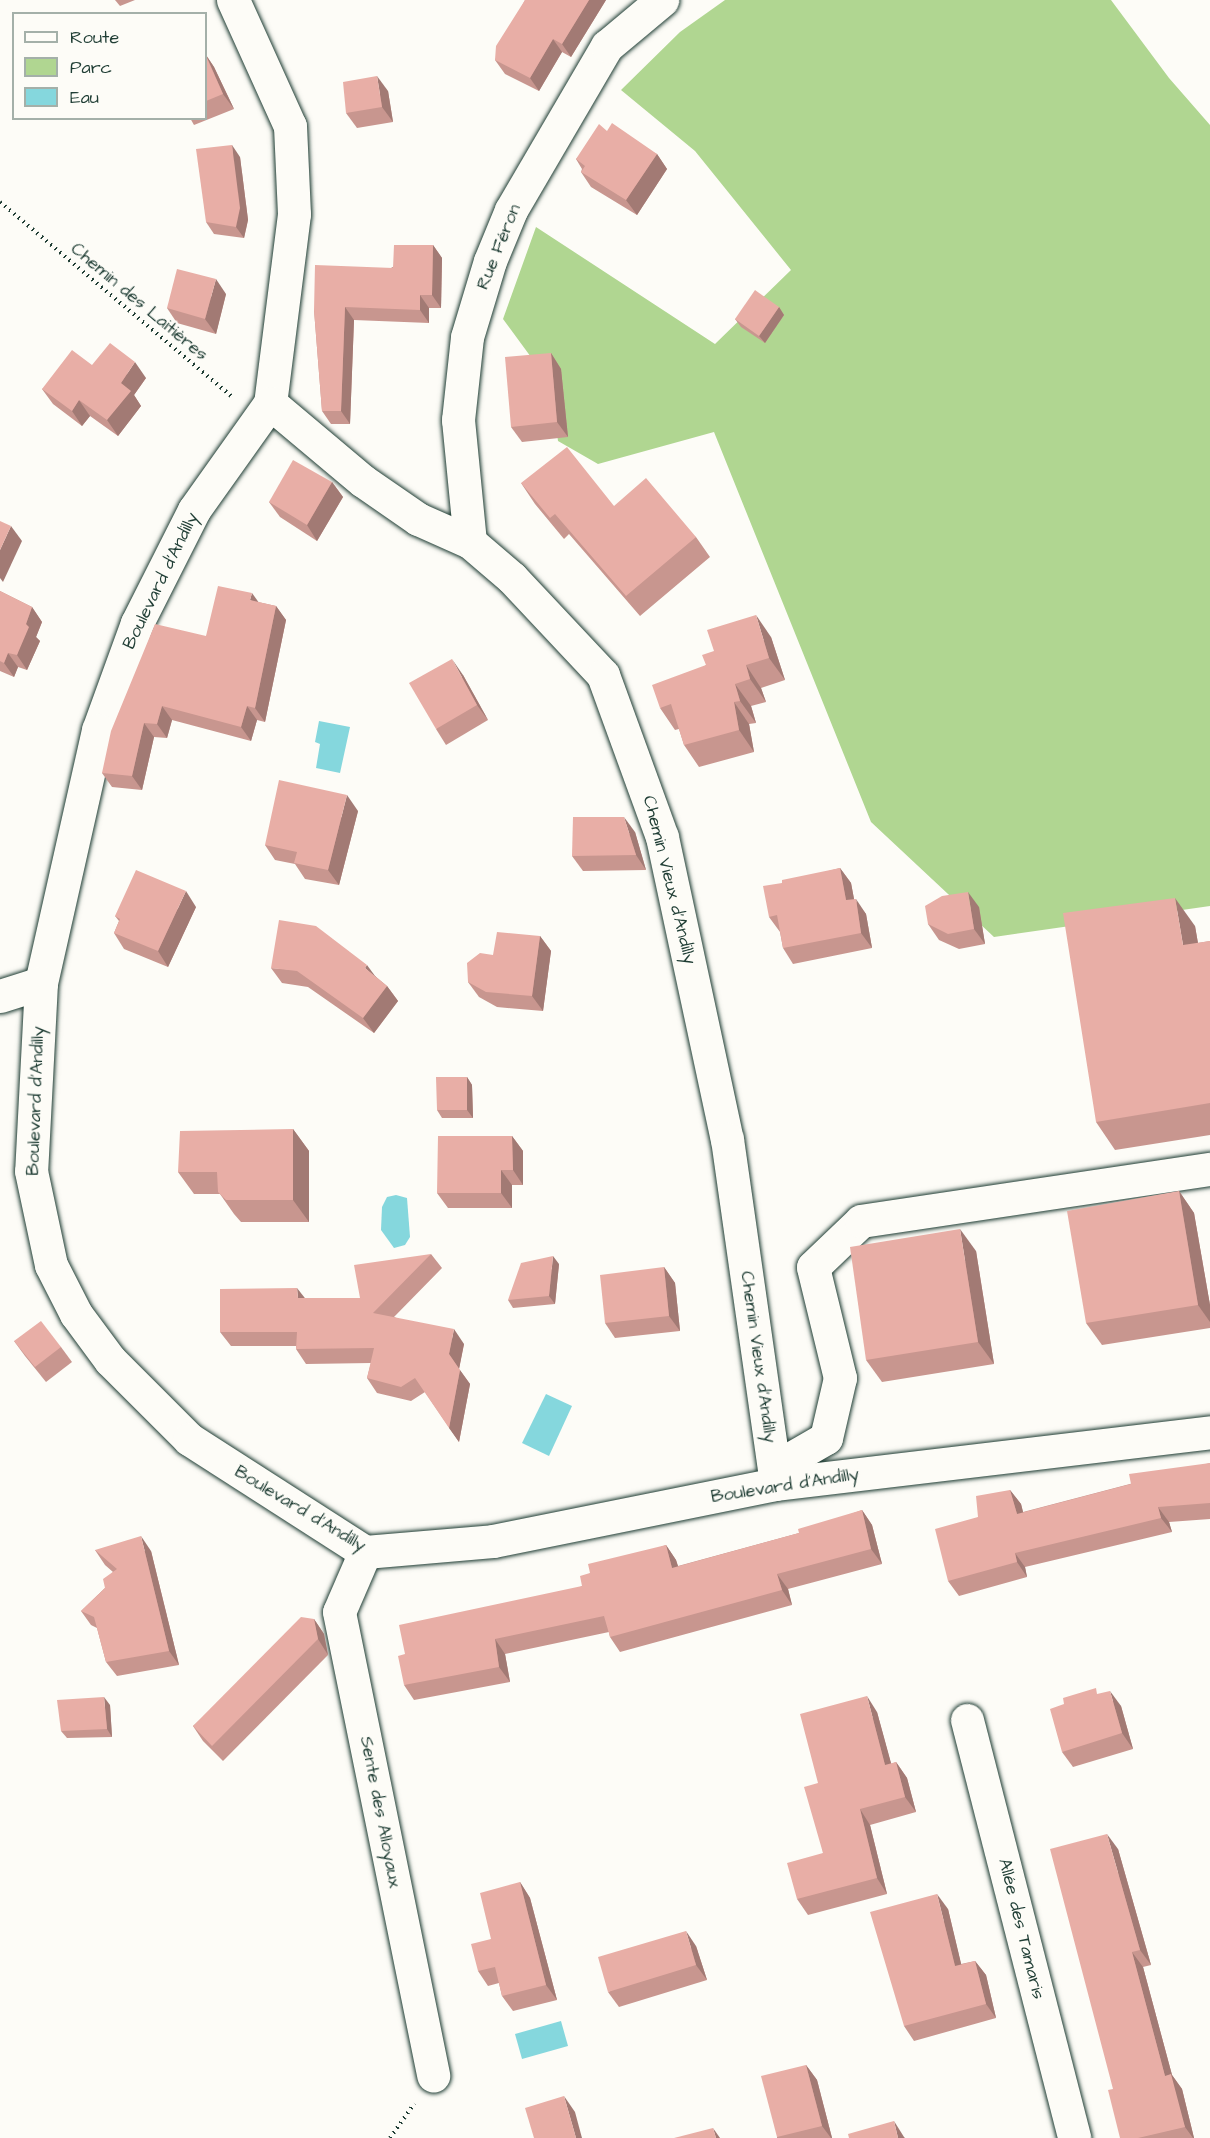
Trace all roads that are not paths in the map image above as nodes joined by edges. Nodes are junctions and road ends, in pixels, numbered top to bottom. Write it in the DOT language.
graph roads {
  1 [pos="233,0"];
  2 [pos="662,0"];
  3 [pos="270,403"];
  4 [pos="470,542"];
  5 [pos="41,983"];
  6 [pos="0,996"];
  7 [pos="1210,1169"];
  8 [pos="1210,1432"];
  9 [pos="775,1476"];
  10 [pos="365,1552"];
  11 [pos="967,1720"];
  12 [pos="433,2076"];
  13 [pos="1074,2138"];
  1 -- 3 [label="street, Boulevard d'Andilly"];
  2 -- 4 [label="street, Rue Féron"];
  3 -- 4 [label="street, Chemin Vieux d'Andilly"];
  3 -- 5 [label="street, Boulevard d'Andilly"];
  4 -- 9 [label="street, Chemin Vieux d'Andilly"];
  5 -- 6 [label="street"];
  5 -- 10 [label="street, Boulevard d'Andilly"];
  7 -- 9 [label="street"];
  8 -- 9 [label="street, Boulevard d'Andilly"];
  9 -- 10 [label="street, Boulevard d'Andilly"];
  10 -- 12 [label="street, Sente des Alloyaux"];
  11 -- 13 [label="street, Allée des Tamaris"];
}
